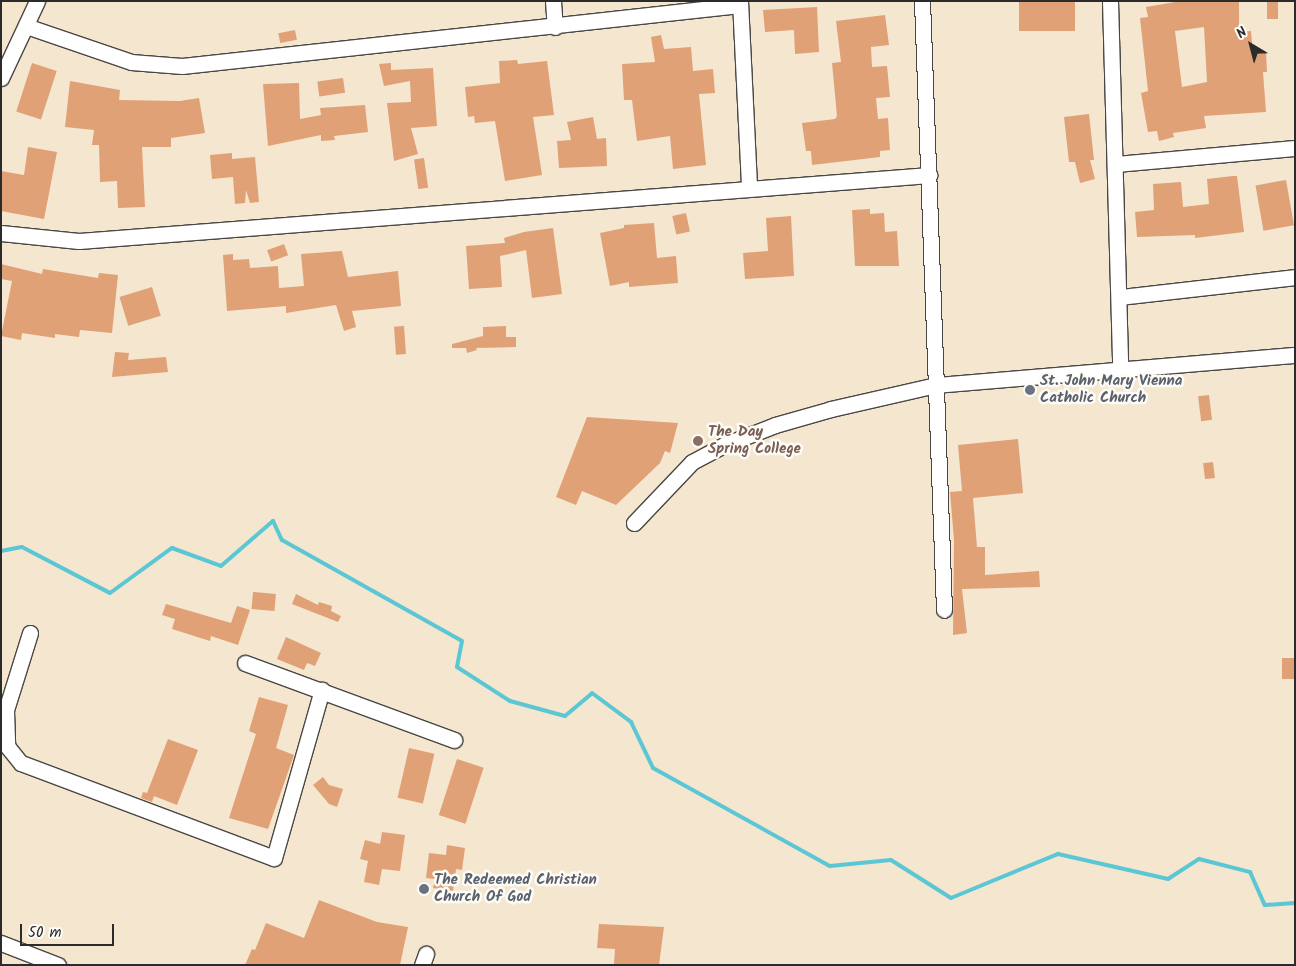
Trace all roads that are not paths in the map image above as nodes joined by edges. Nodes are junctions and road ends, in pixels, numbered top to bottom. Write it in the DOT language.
graph roads {
  1 [pos="37,1"];
  2 [pos="553,1"];
  3 [pos="922,1"];
  4 [pos="1110,1"];
  5 [pos="740,3"];
  6 [pos="26,26"];
  7 [pos="555,27"];
  8 [pos="1,78"];
  9 [pos="1295,148"];
  10 [pos="1115,164"];
  11 [pos="929,175"];
  12 [pos="749,188"];
  13 [pos="1,233"];
  14 [pos="1295,277"];
  15 [pos="1120,297"];
  16 [pos="1295,354"];
  17 [pos="1120,368"];
  18 [pos="936,385"];
  19 [pos="634,523"];
  20 [pos="944,610"];
  21 [pos="30,633"];
  22 [pos="244,663"];
  23 [pos="322,690"];
  24 [pos="454,740"];
  25 [pos="1,943"];
  26 [pos="58,965"];
  1 -- 6 [label="street"];
  2 -- 7 [label="street"];
  3 -- 11 [label="street"];
  4 -- 10 [label="street"];
  5 -- 7 [label="street"];
  5 -- 12 [label="street"];
  6 -- 7 [label="street"];
  6 -- 8 [label="street"];
  9 -- 10 [label="street"];
  10 -- 15 [label="street"];
  11 -- 12 [label="street"];
  11 -- 18 [label="street"];
  12 -- 13 [label="street"];
  14 -- 15 [label="street"];
  15 -- 17 [label="street"];
  16 -- 17 [label="street"];
  17 -- 18 [label="street"];
  18 -- 19 [label="street"];
  18 -- 20 [label="street"];
  21 -- 23 [label="street"];
  22 -- 23 [label="street"];
  23 -- 24 [label="street"];
  25 -- 26 [label="street"];
}
